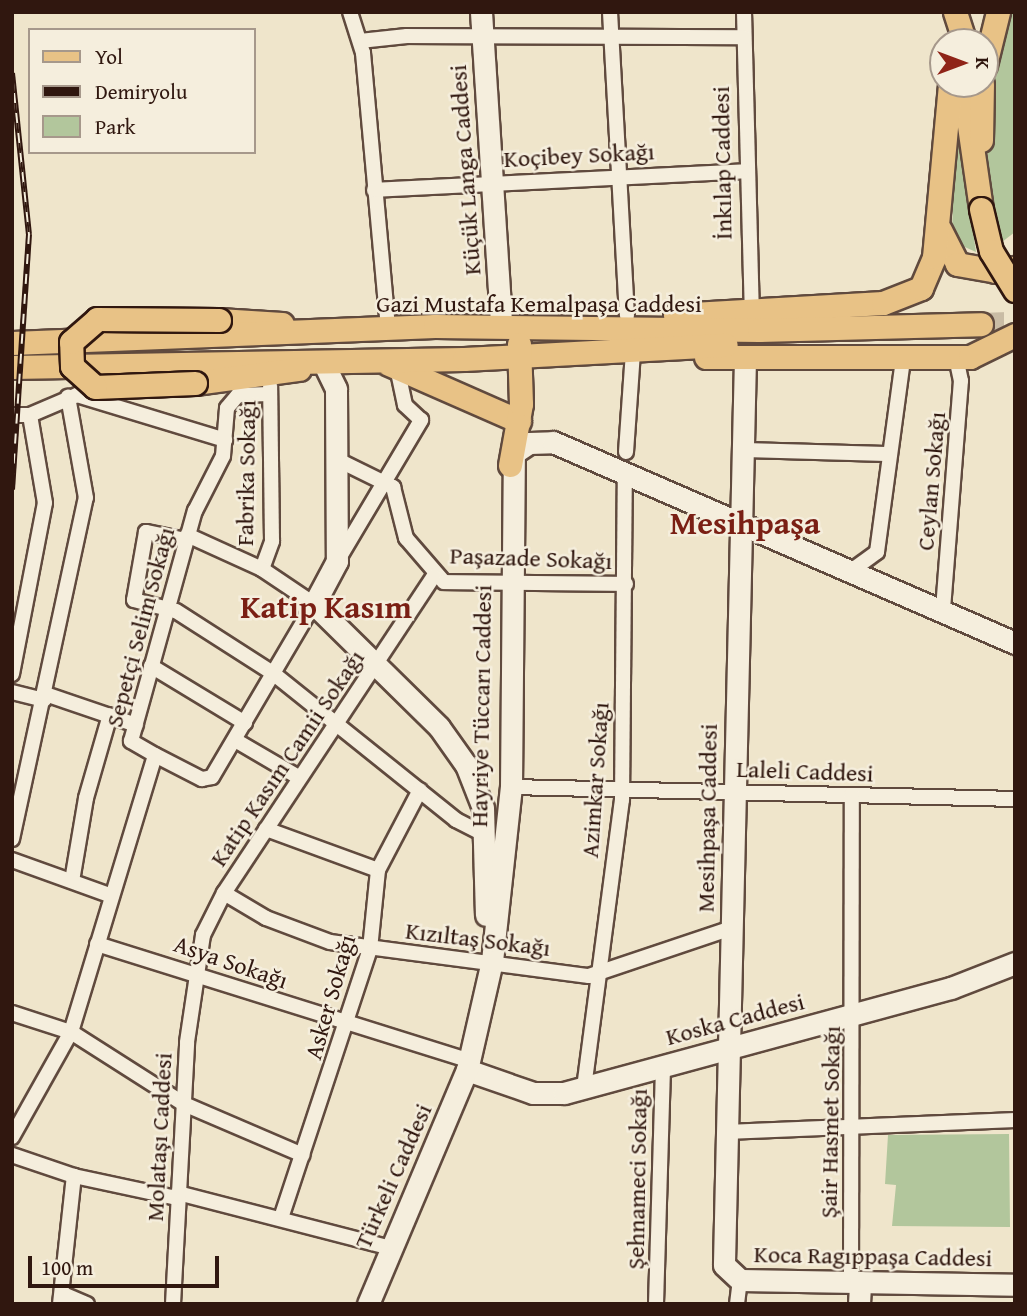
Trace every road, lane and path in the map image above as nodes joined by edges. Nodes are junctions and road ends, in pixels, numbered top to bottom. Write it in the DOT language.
graph roads {
  1 [pos="350,12"];
  2 [pos="481,12"];
  3 [pos="610,12"];
  4 [pos="744,12"];
  5 [pos="483,36"];
  6 [pos="610,36"];
  7 [pos="744,37"];
  8 [pos="360,41"];
  9 [pos="949,98"];
  10 [pos="965,98"];
  11 [pos="982,98"];
  12 [pos="744,171"];
  13 [pos="620,176"];
  14 [pos="495,182"];
  15 [pos="374,190"];
  16 [pos="981,209"];
  17 [pos="939,223"];
  18 [pos="1008,271"];
  19 [pos="1015,290"];
  20 [pos="751,313"];
  21 [pos="627,316"];
  22 [pos="506,325"];
  23 [pos="536,325"];
  24 [pos="388,329"];
  25 [pos="330,331"];
  26 [pos="1015,335"];
  27 [pos="12,343"];
  28 [pos="658,350"];
  29 [pos="633,351"];
  30 [pos="557,355"];
  31 [pos="520,356"];
  32 [pos="956,357"];
  33 [pos="745,358"];
  34 [pos="903,359"];
  35 [pos="323,362"];
  36 [pos="390,364"];
  37 [pos="12,367"];
  38 [pos="270,385"];
  39 [pos="521,394"];
  40 [pos="68,397"];
  41 [pos="12,415"];
  42 [pos="30,415"];
  43 [pos="519,421"];
  44 [pos="225,440"];
  45 [pos="553,442"];
  46 [pos="743,450"];
  47 [pos="626,452"];
  48 [pos="888,454"];
  49 [pos="335,458"];
  50 [pos="510,465"];
  51 [pos="625,474"];
  52 [pos="386,479"];
  53 [pos="742,525"];
  54 [pos="187,537"];
  55 [pos="337,561"];
  56 [pos="262,569"];
  57 [pos="851,571"];
  58 [pos="434,576"];
  59 [pos="510,584"];
  60 [pos="626,584"];
  61 [pos="314,604"];
  62 [pos="169,609"];
  63 [pos="943,609"];
  64 [pos="1015,643"];
  65 [pos="376,665"];
  66 [pos="152,666"];
  67 [pos="12,674"];
  68 [pos="274,674"];
  69 [pos="12,692"];
  70 [pos="45,697"];
  71 [pos="110,715"];
  72 [pos="245,723"];
  73 [pos="336,723"];
  74 [pos="136,725"];
  75 [pos="235,740"];
  76 [pos="155,755"];
  77 [pos="300,778"];
  78 [pos="510,787"];
  79 [pos="622,789"];
  80 [pos="420,790"];
  81 [pos="734,791"];
  82 [pos="852,795"];
  83 [pos="1015,799"];
  84 [pos="266,829"];
  85 [pos="485,835"];
  86 [pos="12,839"];
  87 [pos="12,860"];
  88 [pos="378,870"];
  89 [pos="72,881"];
  90 [pos="224,893"];
  91 [pos="112,896"];
  92 [pos="732,928"];
  93 [pos="97,944"];
  94 [pos="370,949"];
  95 [pos="492,961"];
  96 [pos="1015,963"];
  97 [pos="194,972"];
  98 [pos="597,974"];
  99 [pos="12,1013"];
  100 [pos="854,1014"];
  101 [pos="347,1026"];
  102 [pos="71,1032"];
  103 [pos="730,1046"];
  104 [pos="663,1065"];
  105 [pos="469,1066"];
  106 [pos="584,1088"];
  107 [pos="184,1104"];
  108 [pos="1015,1121"];
  109 [pos="853,1129"];
  110 [pos="727,1132"];
  111 [pos="12,1137"];
  112 [pos="12,1154"];
  113 [pos="303,1155"];
  114 [pos="74,1176"];
  115 [pos="178,1195"];
  116 [pos="281,1218"];
  117 [pos="390,1248"];
  118 [pos="735,1278"];
  119 [pos="1015,1285"];
  120 [pos="857,1289"];
  121 [pos="62,1299"];
  122 [pos="657,1299"];
  123 [pos="87,1304"];
  124 [pos="173,1304"];
  125 [pos="368,1304"];
  126 [pos="737,1304"];
  1 -- 8 [label="street"];
  2 -- 5 [label="street, Küçük Langa Caddesi"];
  3 -- 6 [label="street"];
  4 -- 7 [label="street, İnkılap Caddesi"];
  5 -- 6 [label="street"];
  5 -- 8 [label="street"];
  5 -- 14 [label="street, Küçük Langa Caddesi"];
  6 -- 7 [label="street"];
  6 -- 13 [label="street"];
  7 -- 12 [label="street, İnkılap Caddesi"];
  8 -- 15 [label="street"];
  9 -- 17 [label="main road"];
  10 -- 16 [label="main road"];
  11 -- 16 [label="main road"];
  12 -- 13 [label="street, Koçibey Sokağı"];
  12 -- 20 [label="street, İnkılap Caddesi"];
  13 -- 14 [label="street, Koçibey Sokağı"];
  13 -- 21 [label="street"];
  14 -- 15 [label="street, Koçibey Sokağı"];
  14 -- 22 [label="street, Küçük Langa Caddesi"];
  15 -- 24 [label="street"];
  16 -- 19 [label="main road, bridge"];
  17 -- 18 [label="main road"];
  17 -- 20 [label="main road"];
  20 -- 21 [label="main road"];
  21 -- 23 [label="main road"];
  22 -- 23 [label="main road, Gazi Mustafa Kemalpaşa Caddesi"];
  22 -- 24 [label="main road, Gazi Mustafa Kemalpaşa Caddesi"];
  22 -- 31 [label="main road"];
  23 -- 28 [label="main road, Gazi Mustafa Kemalpaşa Caddesi"];
  24 -- 25 [label="main road, Gazi Mustafa Kemalpaşa Caddesi"];
  25 -- 27 [label="main road, Gazi Mustafa Kemalpaşa Caddesi"];
  25 -- 38 [label="main road, bridge"];
  26 -- 32 [label="main road"];
  28 -- 29 [label="main road, Gazi Mustafa Kemalpaşa Caddesi"];
  28 -- 33 [label="main road"];
  29 -- 30 [label="main road, Gazi Mustafa Kemalpaşa Caddesi"];
  29 -- 47 [label="street"];
  30 -- 31 [label="main road, Gazi Mustafa Kemalpaşa Caddesi"];
  30 -- 39 [label="main road"];
  31 -- 36 [label="main road, Gazi Mustafa Kemalpaşa Caddesi"];
  31 -- 39 [label="main road"];
  32 -- 34 [label="main road"];
  32 -- 63 [label="street, Ceylan Sokağı"];
  33 -- 34 [label="main road"];
  33 -- 46 [label="street, Mesihpaşa Caddesi"];
  34 -- 48 [label="street"];
  35 -- 36 [label="main road, Gazi Mustafa Kemalpaşa Caddesi"];
  35 -- 37 [label="main road, Gazi Mustafa Kemalpaşa Caddesi"];
  35 -- 38 [label="main road"];
  35 -- 49 [label="street"];
  36 -- 43 [label="main road"];
  36 -- 52 [label="street"];
  38 -- 44 [label="street, Sepetçi Selim Sokağı"];
  38 -- 56 [label="street, Fabrika Sokağı"];
  39 -- 43 [label="main road"];
  40 -- 42 [label="street"];
  40 -- 44 [label="street"];
  40 -- 70 [label="street"];
  41 -- 42 [label="street"];
  42 -- 67 [label="street"];
  43 -- 45 [label="street"];
  43 -- 50 [label="main road"];
  44 -- 54 [label="street, Sepetçi Selim Sokağı"];
  45 -- 50 [label="street"];
  45 -- 51 [label="street"];
  46 -- 48 [label="street"];
  46 -- 53 [label="street, Mesihpaşa Caddesi"];
  48 -- 57 [label="street"];
  49 -- 52 [label="street"];
  49 -- 55 [label="street"];
  50 -- 59 [label="street, Hayriye Tüccarı Caddesi"];
  51 -- 53 [label="street"];
  51 -- 60 [label="street, Azimkar Sokağı"];
  52 -- 55 [label="street"];
  52 -- 58 [label="street, Paşazade Sokağı"];
  53 -- 57 [label="street"];
  53 -- 81 [label="street, Mesihpaşa Caddesi"];
  54 -- 56 [label="street"];
  54 -- 62 [label="street, Sepetçi Selim Sokağı"];
  54 -- 62 [label="street"];
  55 -- 61 [label="street"];
  56 -- 61 [label="street"];
  57 -- 63 [label="street"];
  58 -- 59 [label="street, Paşazade Sokağı"];
  58 -- 65 [label="street, Katip Kasım Camii Sokağı"];
  59 -- 60 [label="street, Paşazade Sokağı"];
  59 -- 78 [label="street, Hayriye Tüccarı Caddesi"];
  60 -- 79 [label="street, Azimkar Sokağı"];
  61 -- 65 [label="street"];
  61 -- 68 [label="street"];
  62 -- 66 [label="street, Sepetçi Selim Sokağı"];
  62 -- 68 [label="street"];
  63 -- 64 [label="street"];
  65 -- 73 [label="street, Katip Kasım Camii Sokağı"];
  65 -- 85 [label="street"];
  66 -- 72 [label="street"];
  66 -- 74 [label="street, Sepetçi Selim Sokağı"];
  68 -- 72 [label="street"];
  68 -- 73 [label="street"];
  69 -- 70 [label="street"];
  70 -- 71 [label="street"];
  70 -- 86 [label="street"];
  71 -- 74 [label="street"];
  71 -- 89 [label="street"];
  72 -- 75 [label="street"];
  73 -- 77 [label="street, Katip Kasım Camii Sokağı"];
  73 -- 80 [label="street"];
  74 -- 76 [label="street, Sepetçi Selim Sokağı"];
  75 -- 76 [label="street"];
  75 -- 77 [label="street"];
  76 -- 91 [label="street"];
  77 -- 84 [label="street, Katip Kasım Camii Sokağı"];
  78 -- 79 [label="street, Laleli Caddesi"];
  78 -- 95 [label="street, Hayriye Tüccarı Caddesi"];
  79 -- 81 [label="street, Laleli Caddesi"];
  79 -- 98 [label="street, Azimkar Sokağı"];
  80 -- 85 [label="street"];
  80 -- 88 [label="street, Asker Sokağı"];
  81 -- 82 [label="street, Laleli Caddesi"];
  81 -- 92 [label="street, Mesihpaşa Caddesi"];
  82 -- 83 [label="street, Laleli Caddesi"];
  82 -- 100 [label="street, Şair Hasmet Sokağı"];
  84 -- 88 [label="street"];
  84 -- 90 [label="street, Katip Kasım Camii Sokağı"];
  85 -- 95 [label="street"];
  87 -- 89 [label="street"];
  88 -- 94 [label="street, Asker Sokağı"];
  89 -- 91 [label="street"];
  90 -- 94 [label="street, Kızıltaş Sokağı"];
  90 -- 97 [label="street, Katip Kasım Camii Sokağı"];
  91 -- 93 [label="street"];
  92 -- 98 [label="street, Kızıltaş Sokağı"];
  92 -- 103 [label="street, Mesihpaşa Caddesi"];
  93 -- 97 [label="street, Asya Sokağı"];
  93 -- 102 [label="street"];
  94 -- 95 [label="street, Kızıltaş Sokağı"];
  94 -- 101 [label="street, Asker Sokağı"];
  95 -- 98 [label="street, Kızıltaş Sokağı"];
  95 -- 105 [label="street, Hayriye Tüccarı Caddesi"];
  96 -- 100 [label="street, Koska Caddesi"];
  97 -- 101 [label="street, Asya Sokağı"];
  97 -- 107 [label="street, Molataşı Caddesi"];
  98 -- 106 [label="street, Azimkar Sokağı"];
  99 -- 102 [label="street"];
  100 -- 103 [label="street, Koska Caddesi"];
  100 -- 109 [label="street, Şair Hasmet Sokağı"];
  101 -- 105 [label="street, Asya Sokağı"];
  101 -- 113 [label="street, Asker Sokağı"];
  102 -- 107 [label="street"];
  102 -- 111 [label="street"];
  103 -- 104 [label="street, Koska Caddesi"];
  103 -- 110 [label="street, Mesihpaşa Caddesi"];
  104 -- 106 [label="street, Koska Caddesi"];
  104 -- 122 [label="street, Şehnameci Sokağı"];
  105 -- 106 [label="street, Koska Caddesi"];
  105 -- 117 [label="street, Türkeli Caddesi"];
  107 -- 113 [label="street"];
  107 -- 115 [label="street, Molataşı Caddesi"];
  108 -- 109 [label="street"];
  109 -- 110 [label="street"];
  109 -- 120 [label="street, Şair Hasmet Sokağı"];
  110 -- 118 [label="street, Mesihpaşa Caddesi"];
  112 -- 114 [label="street"];
  113 -- 116 [label="street, Asker Sokağı"];
  114 -- 115 [label="street"];
  114 -- 121 [label="street"];
  115 -- 116 [label="street"];
  115 -- 124 [label="street, Molataşı Caddesi"];
  116 -- 117 [label="street"];
  117 -- 125 [label="street, Türkeli Caddesi"];
  118 -- 120 [label="street, Koca Ragıppaşa Caddesi"];
  118 -- 126 [label="street"];
  119 -- 120 [label="street, Koca Ragıppaşa Caddesi"];
  121 -- 123 [label="street"];
}
